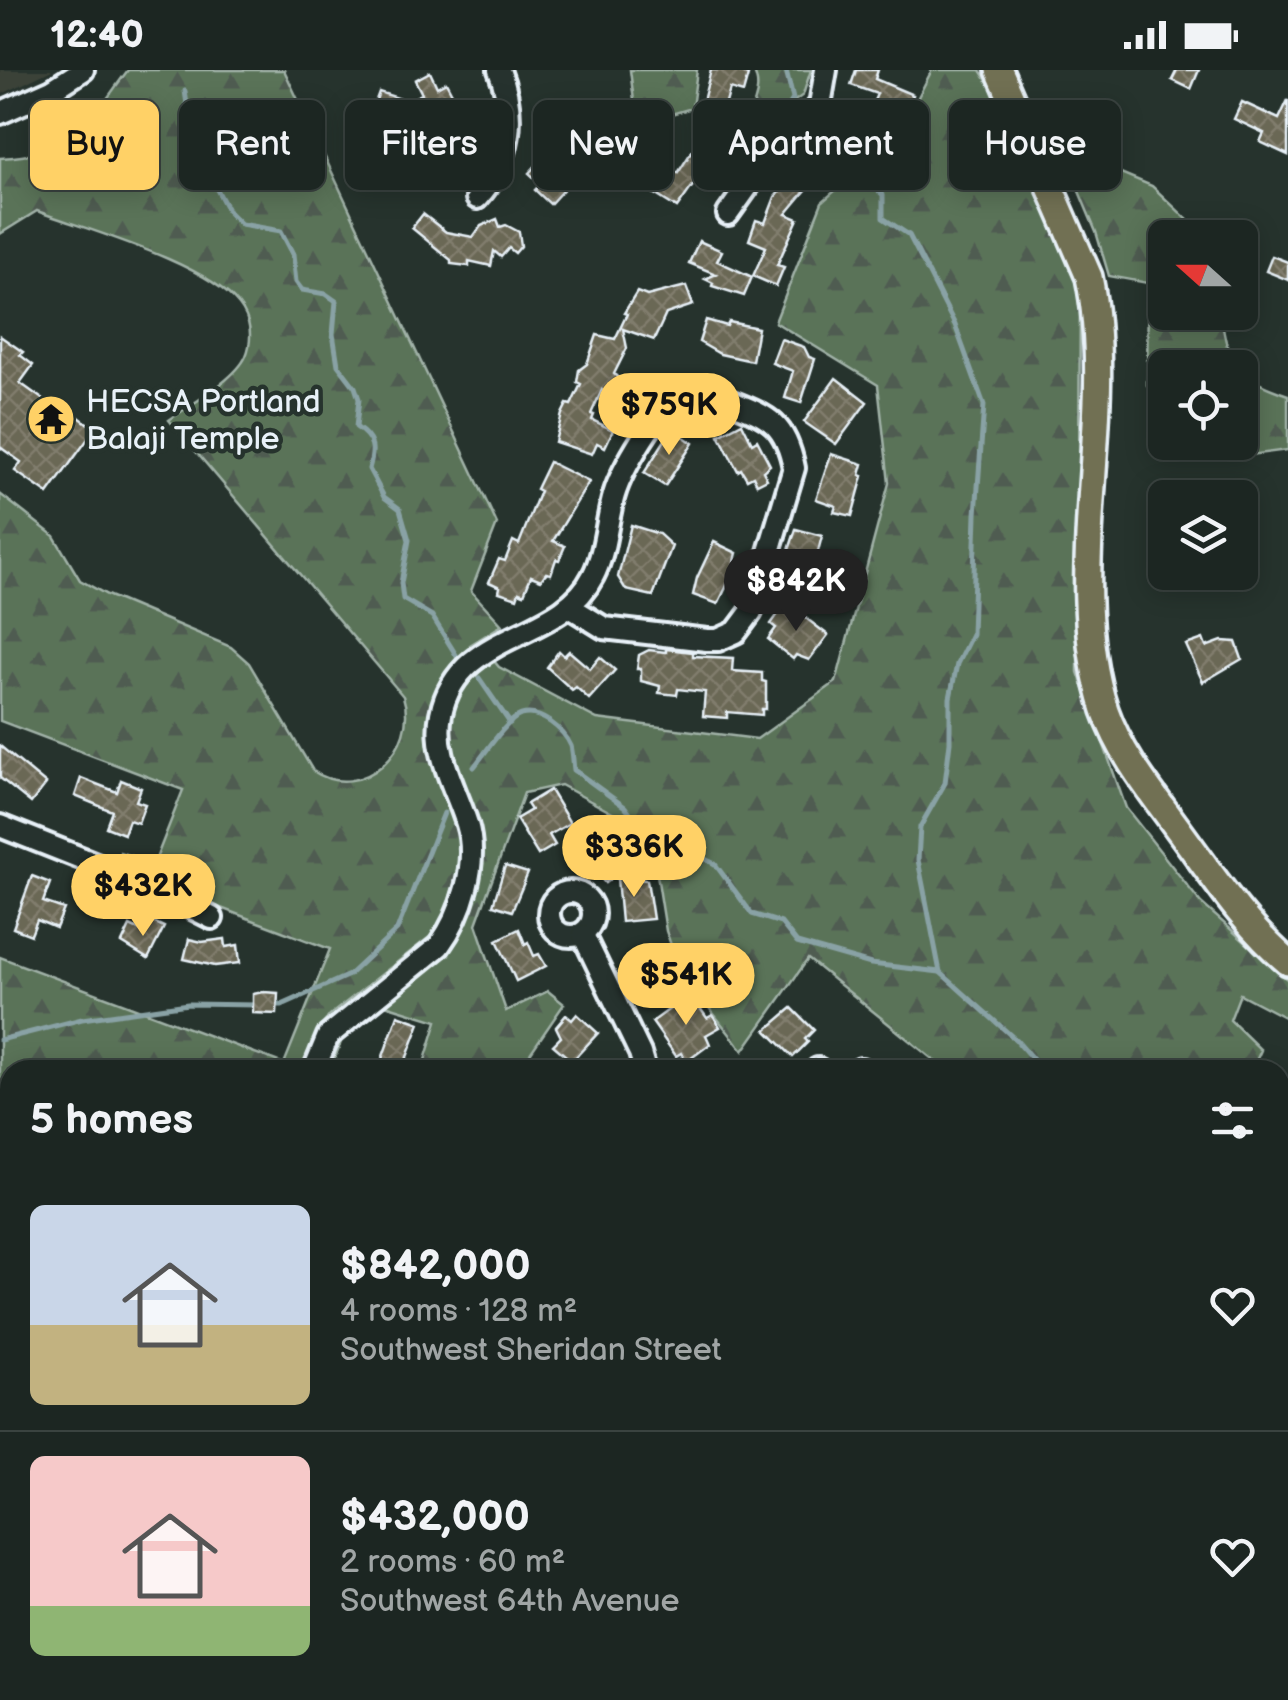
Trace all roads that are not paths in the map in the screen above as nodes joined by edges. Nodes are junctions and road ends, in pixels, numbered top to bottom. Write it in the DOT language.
graph roads {
  1 [pos="83,70"];
  2 [pos="499,70"];
  3 [pos="826,70"];
  4 [pos="1000,70"];
  5 [pos="0,112"];
  6 [pos="477,198"];
  7 [pos="728,214"];
  8 [pos="570,607"];
  9 [pos="0,826"];
  10 [pos="212,918"];
  11 [pos="583,935"];
  12 [pos="1288,962"];
  13 [pos="318,1060"];
  14 [pos="640,1060"];
  1 -- 5 [label="street"];
  2 -- 6 [label="street"];
  3 -- 7 [label="street"];
  4 -- 12 [label="main road"];
  8 -- 8 [label="street"];
  8 -- 13 [label="street"];
  9 -- 10 [label="street"];
  11 -- 14 [label="street"];
}
